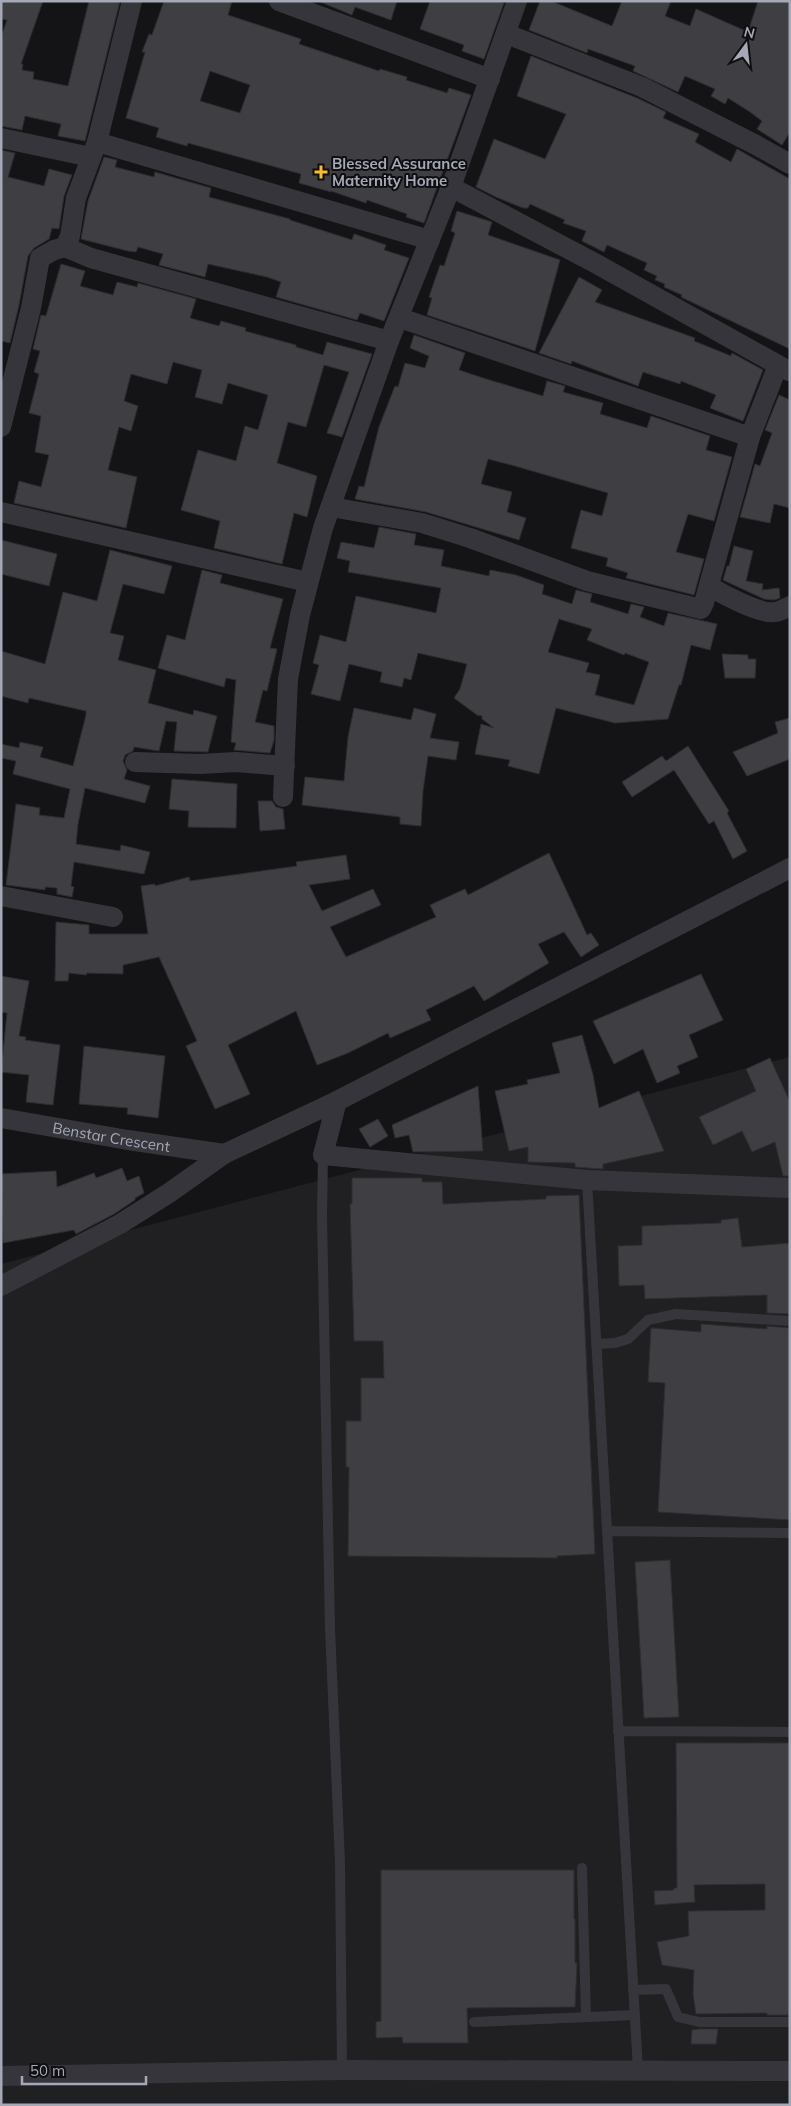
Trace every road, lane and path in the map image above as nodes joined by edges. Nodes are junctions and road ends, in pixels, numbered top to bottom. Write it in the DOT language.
graph roads {
  1 [pos="132,1"];
  2 [pos="279,1"];
  3 [pos="517,1"];
  4 [pos="507,34"];
  5 [pos="490,79"];
  6 [pos="1,138"];
  7 [pos="94,150"];
  8 [pos="790,164"];
  9 [pos="451,187"];
  10 [pos="430,240"];
  11 [pos="65,247"];
  12 [pos="400,318"];
  13 [pos="390,341"];
  14 [pos="9,367"];
  15 [pos="784,368"];
  16 [pos="1,427"];
  17 [pos="750,437"];
  18 [pos="331,507"];
  19 [pos="1,512"];
  20 [pos="308,582"];
  21 [pos="709,586"];
  22 [pos="790,606"];
  23 [pos="135,762"];
  24 [pos="284,766"];
  25 [pos="283,798"];
  26 [pos="790,868"];
  27 [pos="1,896"];
  28 [pos="113,917"];
  29 [pos="337,1101"];
  30 [pos="1,1118"];
  31 [pos="224,1154"];
  32 [pos="323,1155"];
  33 [pos="587,1180"];
  34 [pos="790,1188"];
  35 [pos="1,1286"];
  36 [pos="790,1320"];
  37 [pos="596,1344"];
  38 [pos="607,1531"];
  39 [pos="790,1533"];
  40 [pos="618,1731"];
  41 [pos="790,1732"];
  42 [pos="582,1868"];
  43 [pos="633,1990"];
  44 [pos="635,2015"];
  45 [pos="586,2017"];
  46 [pos="474,2022"];
  47 [pos="790,2022"];
  48 [pos="342,2070"];
  49 [pos="638,2070"];
  50 [pos="790,2071"];
  51 [pos="1,2076"];
  1 -- 7 [label="street"];
  2 -- 5 [label="street"];
  3 -- 4 [label="street"];
  4 -- 5 [label="street"];
  4 -- 8 [label="street"];
  5 -- 9 [label="street"];
  6 -- 7 [label="street"];
  7 -- 10 [label="street"];
  7 -- 11 [label="street"];
  9 -- 10 [label="street"];
  9 -- 15 [label="street"];
  10 -- 12 [label="street"];
  11 -- 13 [label="street"];
  11 -- 14 [label="street"];
  12 -- 13 [label="street"];
  12 -- 17 [label="street"];
  13 -- 18 [label="street"];
  14 -- 16 [label="street"];
  15 -- 17 [label="street"];
  17 -- 21 [label="street"];
  18 -- 20 [label="street"];
  18 -- 21 [label="street"];
  19 -- 20 [label="street"];
  20 -- 24 [label="street"];
  21 -- 22 [label="street"];
  23 -- 24 [label="street"];
  24 -- 25 [label="street"];
  26 -- 29 [label="street"];
  27 -- 28 [label="street"];
  29 -- 31 [label="street"];
  29 -- 32 [label="street"];
  30 -- 31 [label="street, Benstar Crescent"];
  31 -- 35 [label="street"];
  32 -- 33 [label="street"];
  32 -- 48 [label="lane"];
  33 -- 34 [label="street"];
  33 -- 37 [label="lane"];
  36 -- 37 [label="lane"];
  37 -- 38 [label="lane"];
  38 -- 39 [label="lane"];
  38 -- 40 [label="lane"];
  40 -- 41 [label="lane"];
  40 -- 43 [label="lane"];
  42 -- 45 [label="lane"];
  43 -- 44 [label="lane"];
  43 -- 47 [label="lane"];
  44 -- 45 [label="lane"];
  44 -- 49 [label="lane"];
  45 -- 46 [label="lane"];
  48 -- 49 [label="street"];
  48 -- 51 [label="street"];
  49 -- 50 [label="street"];
}
